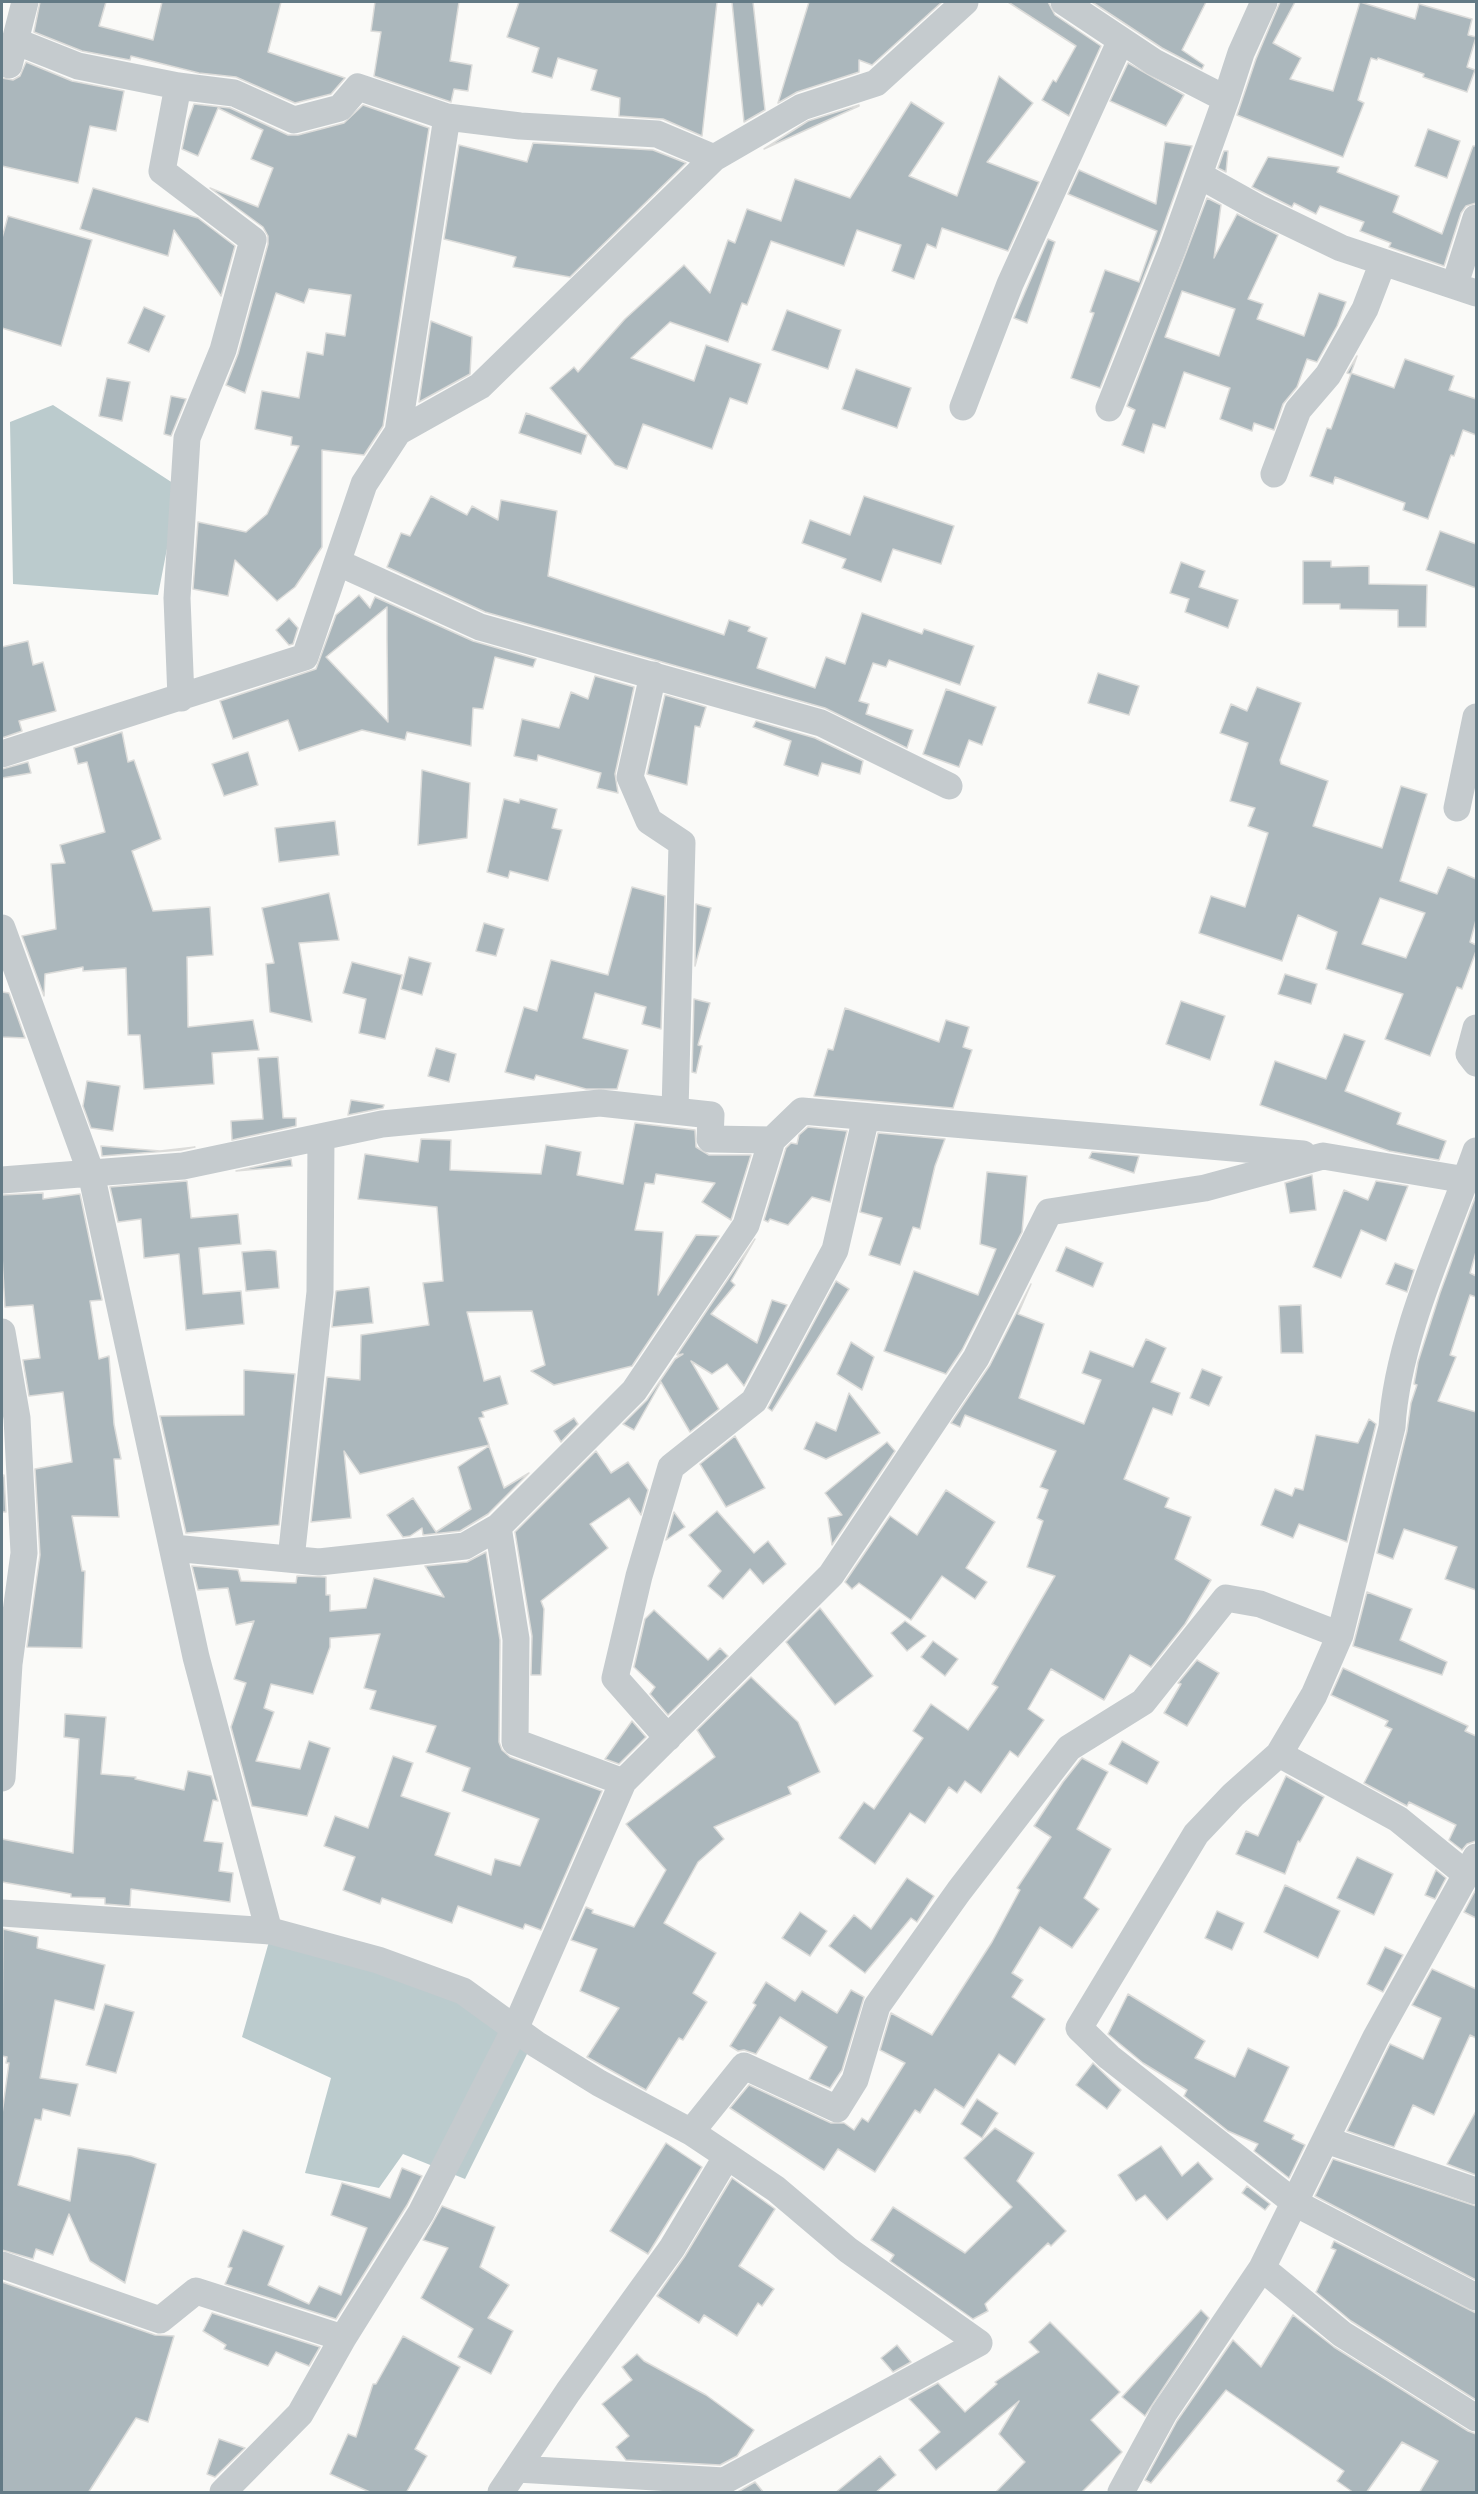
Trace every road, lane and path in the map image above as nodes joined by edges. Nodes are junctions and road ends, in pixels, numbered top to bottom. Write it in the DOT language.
graph roads {
  1 [pos="25,2"];
  2 [pos="965,2"];
  3 [pos="1064,2"];
  4 [pos="1264,2"];
  5 [pos="1121,40"];
  6 [pos="178,86"];
  7 [pos="1226,99"];
  8 [pos="447,117"];
  9 [pos="714,158"];
  10 [pos="1199,175"];
  11 [pos="1476,218"];
  12 [pos="1383,262"];
  13 [pos="1466,289"];
  14 [pos="963,407"];
  15 [pos="1109,408"];
  16 [pos="398,432"];
  17 [pos="1274,474"];
  18 [pos="339,563"];
  19 [pos="653,675"];
  20 [pos="181,698"];
  21 [pos="1476,717"];
  22 [pos="2,754"];
  23 [pos="949,786"];
  24 [pos="1457,808"];
  25 [pos="2,928"];
  26 [pos="1476,1028"];
  27 [pos="1476,1063"];
  28 [pos="675,1111"];
  29 [pos="866,1117"];
  30 [pos="321,1137"];
  31 [pos="772,1140"];
  32 [pos="1476,1151"];
  33 [pos="1323,1156"];
  34 [pos="91,1173"];
  35 [pos="2,1180"];
  36 [pos="1466,1180"];
  37 [pos="2,1332"];
  38 [pos="498,1527"];
  39 [pos="173,1548"];
  40 [pos="291,1559"];
  41 [pos="1340,1635"];
  42 [pos="5,1688"];
  43 [pos="668,1738"];
  44 [pos="1279,1754"];
  45 [pos="2,1778"];
  46 [pos="623,1782"];
  47 [pos="1472,1866"];
  48 [pos="2,1913"];
  49 [pos="270,1931"];
  50 [pos="515,2029"];
  51 [pos="691,2132"];
  52 [pos="1326,2140"];
  53 [pos="727,2157"];
  54 [pos="1476,2192"];
  55 [pos="1295,2203"];
  56 [pos="2,2265"];
  57 [pos="1262,2268"];
  58 [pos="1476,2297"];
  59 [pos="343,2338"];
  60 [pos="1476,2418"];
  61 [pos="517,2469"];
  62 [pos="1130,2489"];
  63 [pos="223,2493"];
  64 [pos="501,2493"];
  1 -- 6 [label="street"];
  2 -- 9 [label="street"];
  3 -- 5 [label="street"];
  4 -- 7 [label="street"];
  5 -- 7 [label="street"];
  5 -- 14 [label="street"];
  6 -- 8 [label="street"];
  6 -- 20 [label="street"];
  7 -- 10 [label="street"];
  8 -- 9 [label="street"];
  8 -- 16 [label="street"];
  9 -- 16 [label="street"];
  10 -- 12 [label="street"];
  10 -- 15 [label="street"];
  11 -- 13 [label="street"];
  12 -- 13 [label="street"];
  12 -- 17 [label="street"];
  16 -- 18 [label="street"];
  18 -- 19 [label="street"];
  18 -- 20 [label="street"];
  19 -- 23 [label="street"];
  19 -- 28 [label="street"];
  20 -- 22 [label="street"];
  21 -- 24 [label="street"];
  25 -- 34 [label="street"];
  26 -- 27 [label="street"];
  28 -- 30 [label="street"];
  28 -- 31 [label="street"];
  29 -- 31 [label="street"];
  29 -- 33 [label="street"];
  29 -- 43 [label="street"];
  30 -- 34 [label="street"];
  30 -- 40 [label="street"];
  31 -- 38 [label="street"];
  32 -- 36 [label="street"];
  33 -- 36 [label="street"];
  33 -- 43 [label="street"];
  34 -- 35 [label="street"];
  34 -- 39 [label="street"];
  36 -- 41 [label="street"];
  37 -- 42 [label="street"];
  38 -- 40 [label="street"];
  38 -- 46 [label="street"];
  39 -- 40 [label="street"];
  39 -- 49 [label="street"];
  41 -- 44 [label="street"];
  41 -- 51 [label="street"];
  42 -- 45 [label="street"];
  43 -- 46 [label="street"];
  44 -- 47 [label="street"];
  44 -- 55 [label="street"];
  46 -- 50 [label="street"];
  47 -- 52 [label="street"];
  48 -- 49 [label="street"];
  49 -- 50 [label="street"];
  50 -- 51 [label="street"];
  50 -- 59 [label="street"];
  51 -- 53 [label="street"];
  52 -- 54 [label="street"];
  52 -- 55 [label="street"];
  53 -- 61 [label="street"];
  53 -- 61 [label="street"];
  55 -- 57 [label="street"];
  55 -- 58 [label="street"];
  56 -- 59 [label="street"];
  57 -- 60 [label="street"];
  57 -- 62 [label="street"];
  59 -- 63 [label="street"];
  61 -- 64 [label="street"];
}
